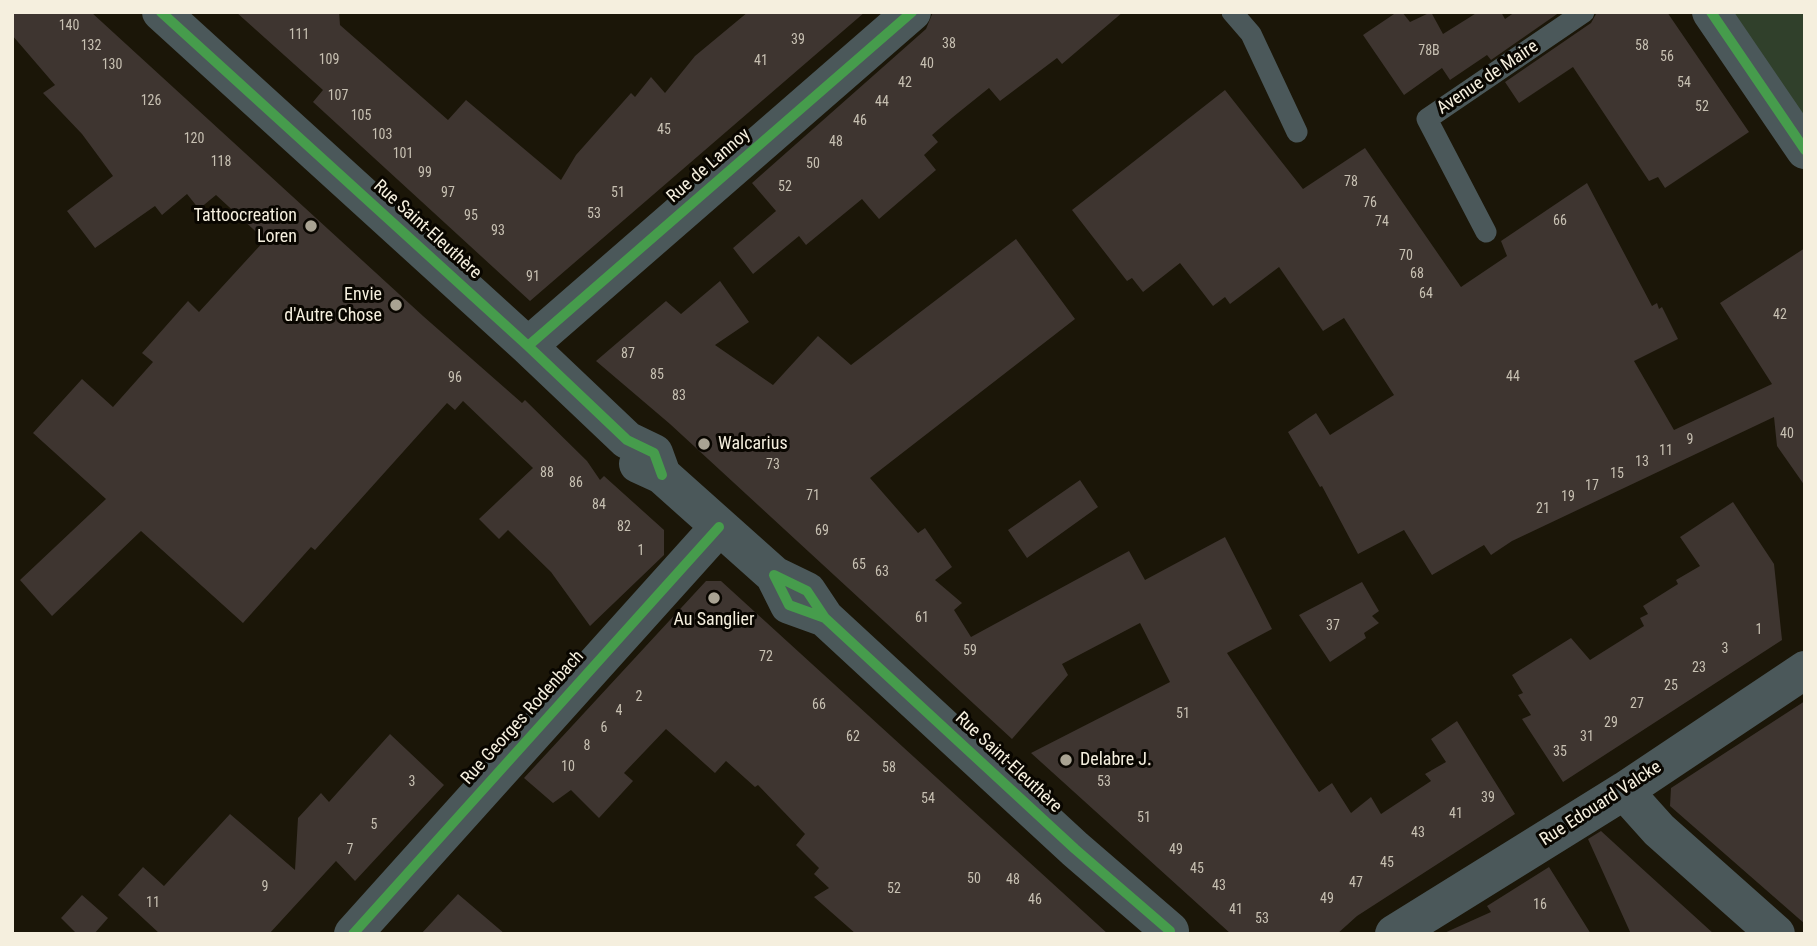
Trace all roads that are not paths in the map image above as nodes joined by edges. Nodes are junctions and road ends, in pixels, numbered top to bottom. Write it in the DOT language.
graph roads {
  1 [pos="161,12"];
  2 [pos="912,12"];
  3 [pos="1232,12"];
  4 [pos="1584,12"];
  5 [pos="1711,12"];
  6 [pos="1297,132"];
  7 [pos="1805,150"];
  8 [pos="1486,232"];
  9 [pos="528,346"];
  10 [pos="719,527"];
  11 [pos="1805,670"];
  12 [pos="1624,791"];
  13 [pos="1172,933"];
  14 [pos="354,934"];
  15 [pos="1394,934"];
  16 [pos="1776,934"];
  1 -- 9 [label="street, Rue Saint-Eleuthère"];
  2 -- 9 [label="street, Rue de Lannoy"];
  3 -- 6 [label="lane"];
  4 -- 8 [label="lane, Avenue de Maire"];
  5 -- 7 [label="street"];
  9 -- 10 [label="street, Rue Saint-Eleuthère"];
  10 -- 13 [label="street, Rue Saint-Eleuthère"];
  10 -- 14 [label="street, Rue Georges Rodenbach"];
  11 -- 12 [label="street, Rue Edouard Valcke"];
  12 -- 15 [label="street, Rue Edouard Valcke"];
  12 -- 16 [label="street"];
}
